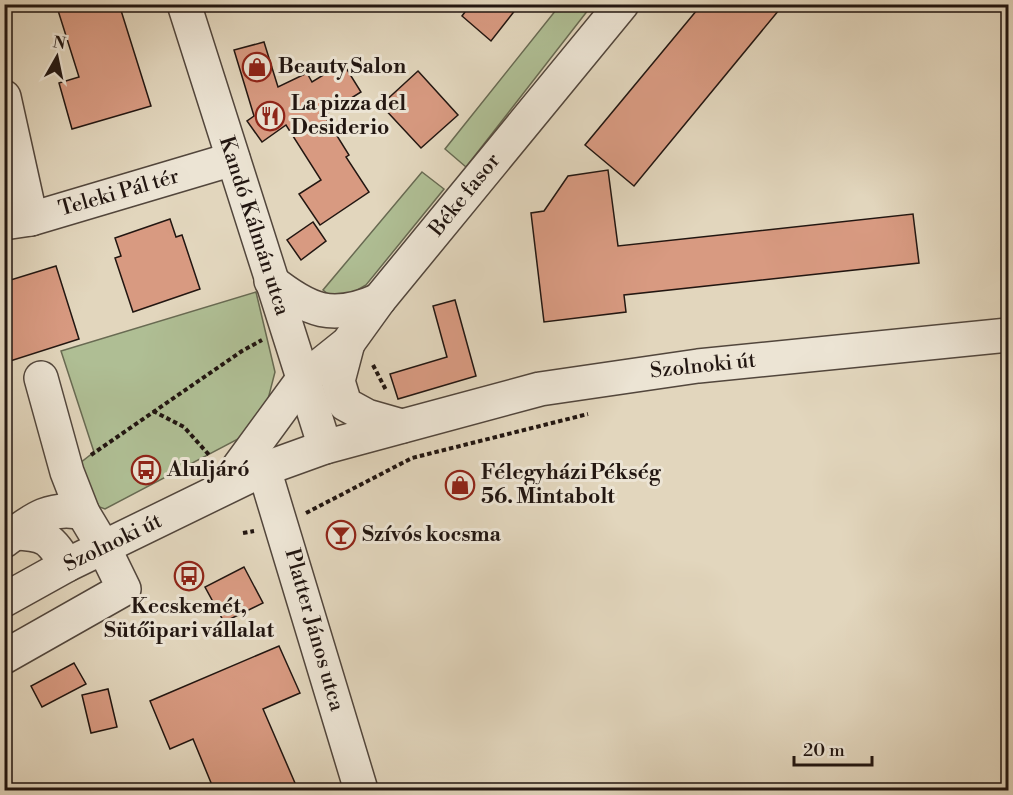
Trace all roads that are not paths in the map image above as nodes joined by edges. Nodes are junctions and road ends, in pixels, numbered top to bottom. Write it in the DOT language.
graph roads {
  1 [pos="184,4"];
  2 [pos="618,6"];
  3 [pos="4,97"];
  4 [pos="233,159"];
  5 [pos="18,221"];
  6 [pos="271,281"];
  7 [pos="378,300"];
  8 [pos="1008,335"];
  9 [pos="359,351"];
  10 [pos="41,378"];
  11 [pos="303,380"];
  12 [pos="345,404"];
  13 [pos="402,426"];
  14 [pos="325,447"];
  15 [pos="264,469"];
  16 [pos="223,488"];
  17 [pos="83,513"];
  18 [pos="10,537"];
  19 [pos="104,548"];
  20 [pos="67,565"];
  21 [pos="4,600"];
  22 [pos="4,657"];
  23 [pos="361,790"];
  1 -- 4 [label="street, Kandó Kálmán utca"];
  2 -- 7 [label="street, Béke fasor"];
  3 -- 5 [label="street"];
  4 -- 5 [label="street, Teleki Pál tér"];
  4 -- 6 [label="street, Kandó Kálmán utca"];
  6 -- 7 [label="street"];
  6 -- 11 [label="street, Kandó Kálmán utca"];
  7 -- 9 [label="street, Béke fasor"];
  8 -- 13 [label="street, Szolnoki út"];
  9 -- 11 [label="street, Béke fasor"];
  9 -- 12 [label="street"];
  10 -- 17 [label="street"];
  11 -- 12 [label="street"];
  11 -- 14 [label="street, Kandó Kálmán utca"];
  11 -- 16 [label="street, Szolnoki út"];
  12 -- 13 [label="street"];
  13 -- 14 [label="street, Szolnoki út"];
  14 -- 15 [label="street, Szolnoki út"];
  15 -- 16 [label="street, Szolnoki út"];
  15 -- 23 [label="street, Platter János utca"];
  16 -- 19 [label="street, Szolnoki út"];
  17 -- 18 [label="street"];
  17 -- 19 [label="street"];
  18 -- 20 [label="street"];
  19 -- 20 [label="street, Szolnoki út"];
  19 -- 22 [label="street"];
  20 -- 21 [label="street, Szolnoki út"];
}
